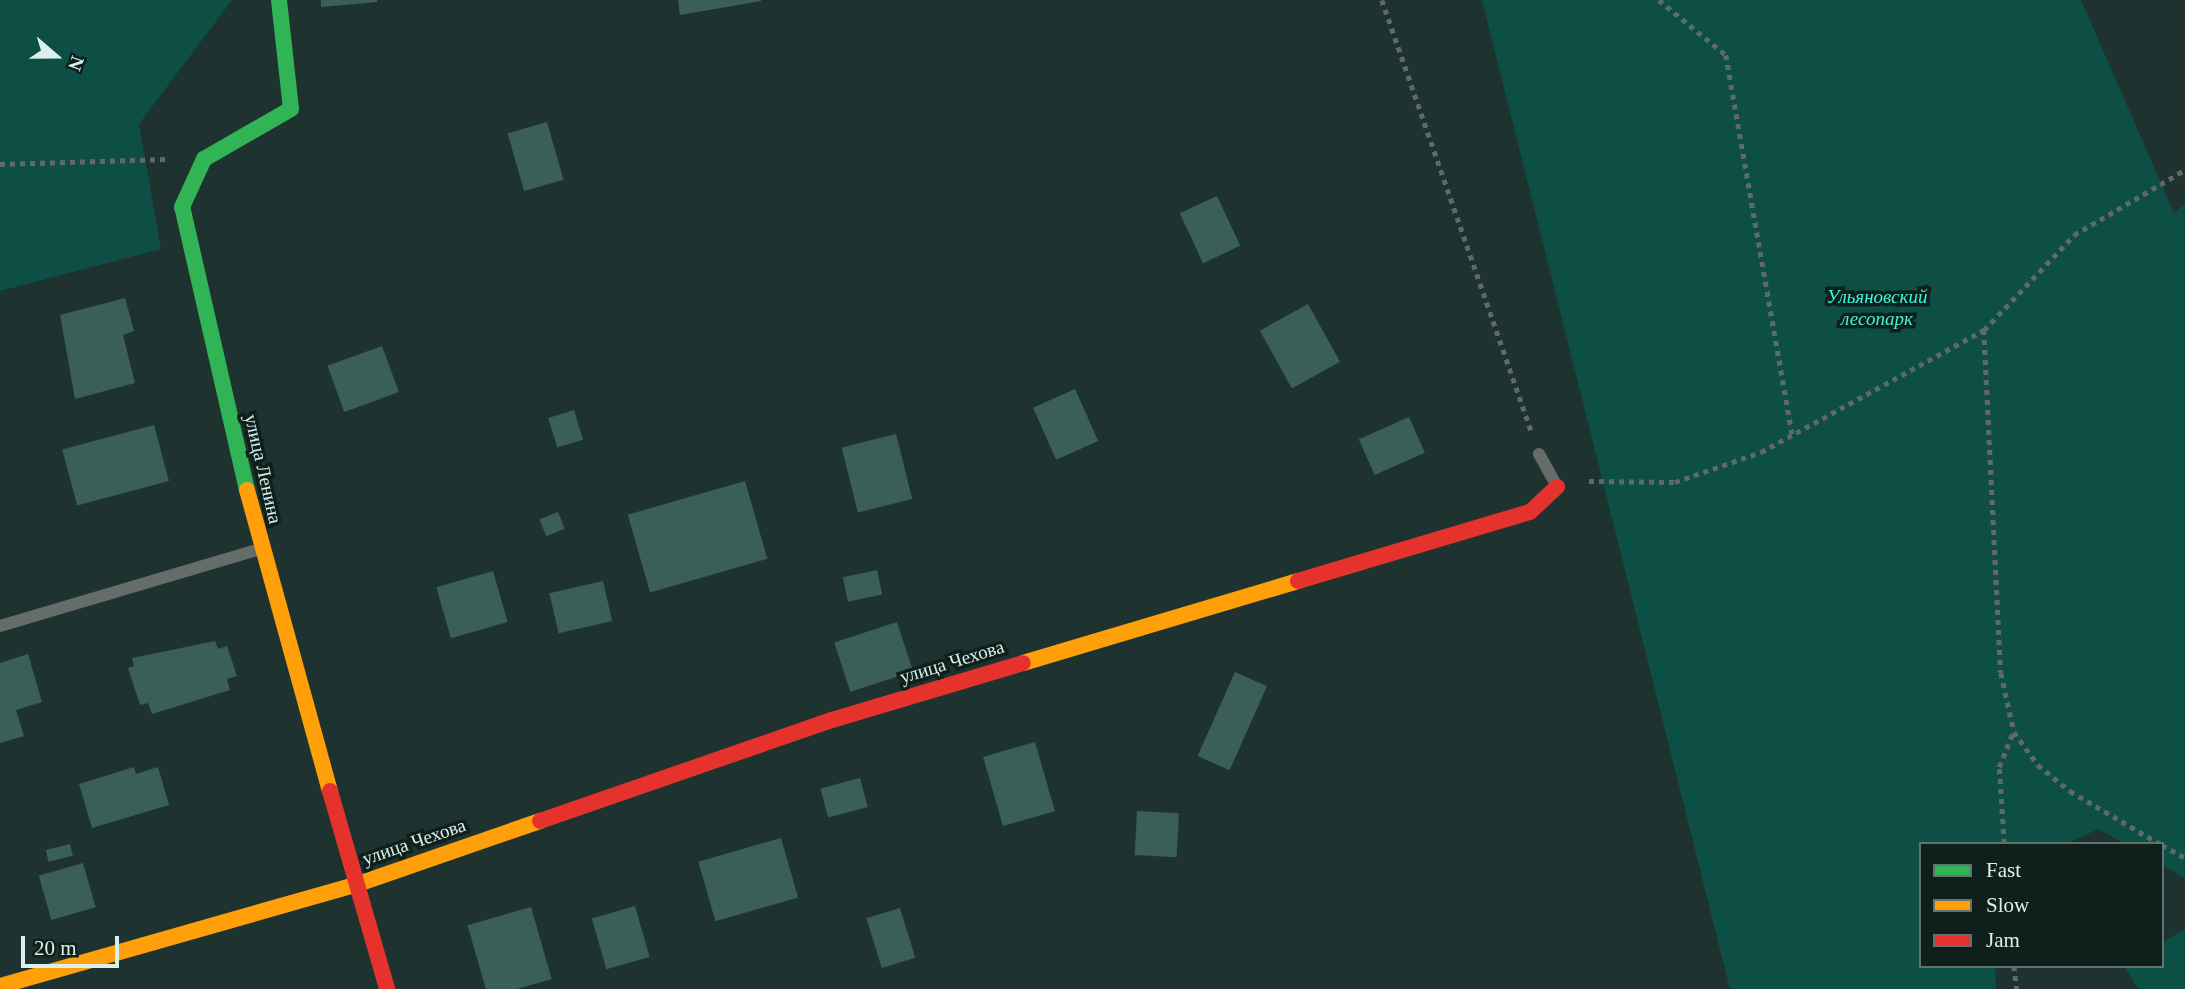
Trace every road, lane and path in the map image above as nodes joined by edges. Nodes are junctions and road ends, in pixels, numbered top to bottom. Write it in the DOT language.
graph roads {
  1 [pos="279,0"];
  2 [pos="1382,0"];
  3 [pos="1659,0"];
  4 [pos="204,159"];
  5 [pos="0,164"];
  6 [pos="2185,170"];
  7 [pos="1984,330"];
  8 [pos="1792,435"];
  9 [pos="1539,454"];
  10 [pos="1557,487"];
  11 [pos="260,549"];
  12 [pos="0,626"];
  13 [pos="2014,732"];
  14 [pos="2004,842"];
  15 [pos="2158,842"];
  16 [pos="2164,846"];
  17 [pos="2185,858"];
  18 [pos="358,884"];
  19 [pos="2014,968"];
  20 [pos="0,986"];
  21 [pos="387,989"];
  22 [pos="2017,989"];
  1 -- 4 [label="street"];
  2 -- 9 [label="path"];
  3 -- 8 [label="path"];
  4 -- 5 [label="path"];
  4 -- 11 [label="street, улица Ленина"];
  6 -- 7 [label="path"];
  7 -- 8 [label="path"];
  7 -- 13 [label="path"];
  8 -- 10 [label="path"];
  9 -- 10 [label="lane"];
  10 -- 18 [label="street, улица Чехова"];
  11 -- 12 [label="lane"];
  11 -- 18 [label="street, улица Ленина"];
  13 -- 14 [label="path"];
  13 -- 15 [label="path"];
  16 -- 17 [label="path"];
  18 -- 20 [label="street, улица Чехова"];
  18 -- 21 [label="street, улица Ленина"];
  19 -- 22 [label="path"];
}
